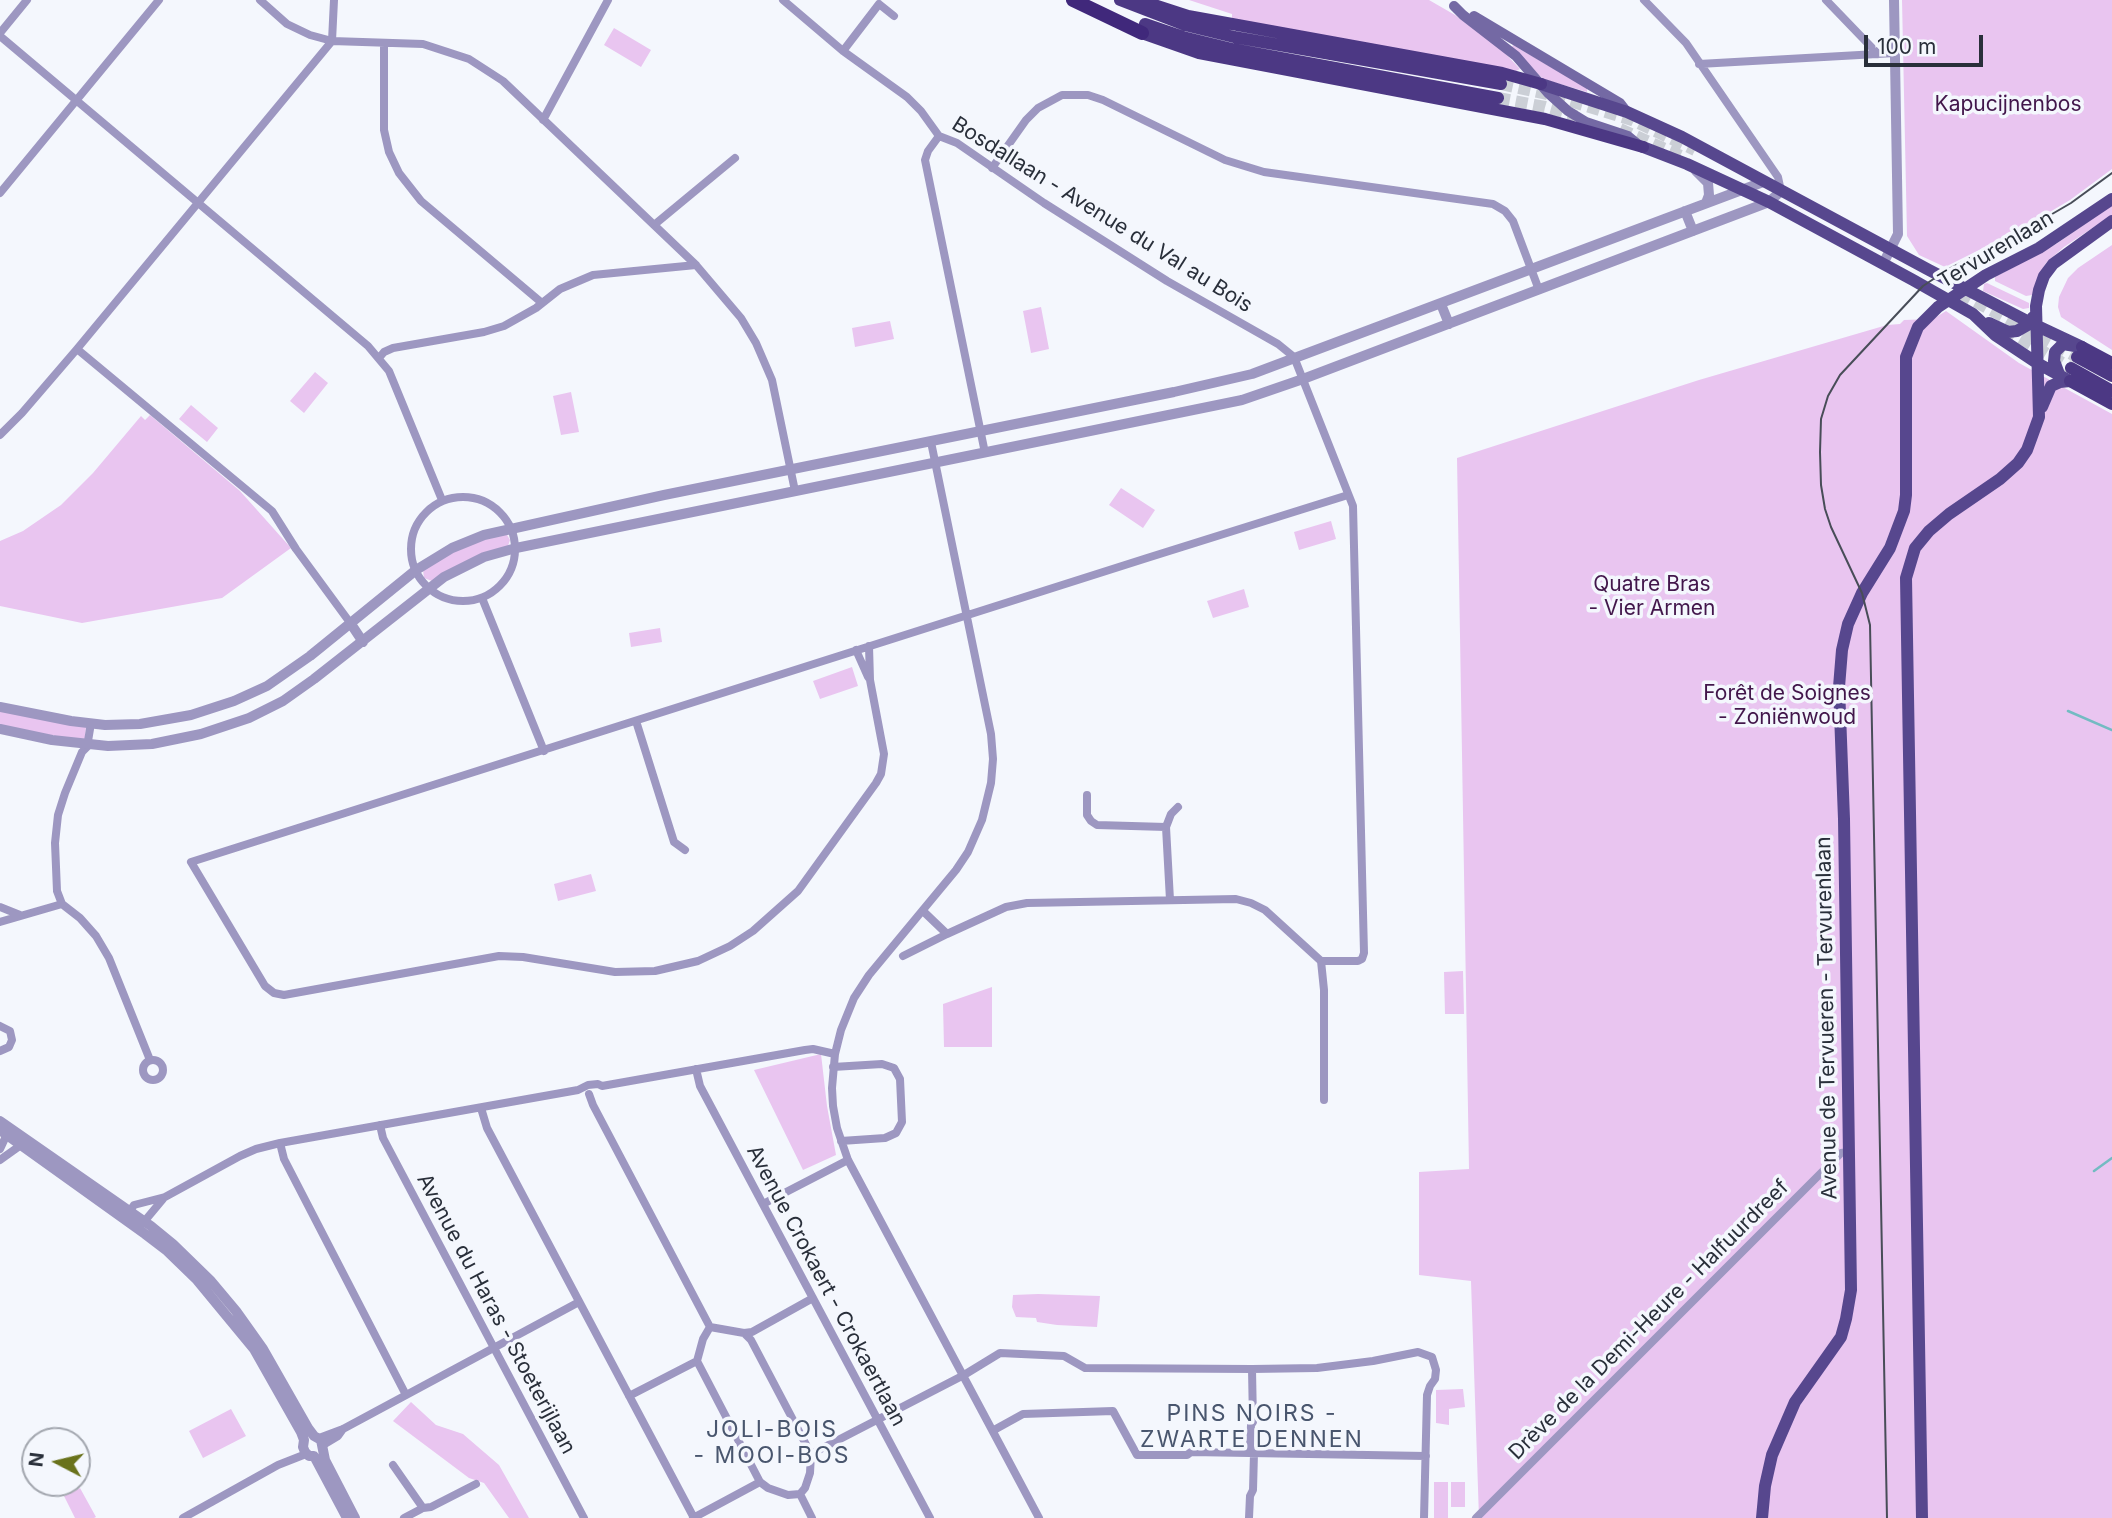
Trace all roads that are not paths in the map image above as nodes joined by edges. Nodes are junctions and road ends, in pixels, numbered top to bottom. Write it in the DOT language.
graph roads {
  1 [pos="27,0"];
  2 [pos="159,0"];
  3 [pos="260,0"];
  4 [pos="334,0"];
  5 [pos="608,0"];
  6 [pos="783,0"];
  7 [pos="1073,0"];
  8 [pos="1091,0"];
  9 [pos="1120,0"];
  10 [pos="1139,0"];
  11 [pos="1444,0"];
  12 [pos="1644,0"];
  13 [pos="1826,0"];
  14 [pos="1894,0"];
  15 [pos="876,2"];
  16 [pos="1454,6"];
  17 [pos="894,16"];
  18 [pos="1143,28"];
  19 [pos="0,34"];
  20 [pos="332,41"];
  21 [pos="384,43"];
  22 [pos="843,51"];
  23 [pos="1895,53"];
  24 [pos="1878,54"];
  25 [pos="1699,64"];
  26 [pos="1521,71"];
  27 [pos="1501,84"];
  28 [pos="1541,84"];
  29 [pos="1498,98"];
  30 [pos="77,100"];
  31 [pos="1627,112"];
  32 [pos="543,120"];
  33 [pos="939,136"];
  34 [pos="1643,147"];
  35 [pos="735,158"];
  36 [pos="1687,164"];
  37 [pos="992,168"];
  38 [pos="1763,182"];
  39 [pos="1743,190"];
  40 [pos="1781,191"];
  41 [pos="0,193"];
  42 [pos="2112,199"];
  43 [pos="199,202"];
  44 [pos="1769,202"];
  45 [pos="1706,203"];
  46 [pos="1685,211"];
  47 [pos="2112,221"];
  48 [pos="654,225"];
  49 [pos="1693,231"];
  50 [pos="1891,250"];
  51 [pos="1883,264"];
  52 [pos="696,265"];
  53 [pos="1530,269"];
  54 [pos="1926,288"];
  55 [pos="1965,288"];
  56 [pos="1539,290"];
  57 [pos="1949,300"];
  58 [pos="542,303"];
  59 [pos="1441,304"];
  60 [pos="1973,314"];
  61 [pos="1926,318"];
  62 [pos="1448,324"];
  63 [pos="2033,324"];
  64 [pos="76,349"];
  65 [pos="379,358"];
  66 [pos="1295,359"];
  67 [pos="2038,363"];
  68 [pos="2112,363"];
  69 [pos="2072,365"];
  70 [pos="2112,376"];
  71 [pos="1303,379"];
  72 [pos="2112,391"];
  73 [pos="2112,404"];
  74 [pos="2039,417"];
  75 [pos="981,432"];
  76 [pos="0,435"];
  77 [pos="931,442"];
  78 [pos="985,453"];
  79 [pos="935,463"];
  80 [pos="791,470"];
  81 [pos="795,491"];
  82 [pos="1348,495"];
  83 [pos="442,500"];
  84 [pos="1904,511"];
  85 [pos="510,528"];
  86 [pos="516,548"];
  87 [pos="416,570"];
  88 [pos="429,588"];
  89 [pos="482,598"];
  90 [pos="967,615"];
  91 [pos="351,624"];
  92 [pos="363,642"];
  93 [pos="869,646"];
  94 [pos="856,650"];
  95 [pos="870,680"];
  96 [pos="0,707"];
  97 [pos="636,721"];
  98 [pos="91,723"];
  99 [pos="0,729"];
  100 [pos="88,745"];
  101 [pos="544,751"];
  102 [pos="1087,795"];
  103 [pos="1178,807"];
  104 [pos="1167,827"];
  105 [pos="685,850"];
  106 [pos="1170,900"];
  107 [pos="62,904"];
  108 [pos="0,907"];
  109 [pos="923,911"];
  110 [pos="21,916"];
  111 [pos="0,922"];
  112 [pos="947,934"];
  113 [pos="903,956"];
  114 [pos="1321,961"];
  115 [pos="0,1026"];
  116 [pos="0,1051"];
  117 [pos="835,1054"];
  118 [pos="150,1060"];
  119 [pos="833,1067"];
  120 [pos="696,1069"];
  121 [pos="602,1086"];
  122 [pos="578,1090"];
  123 [pos="589,1094"];
  124 [pos="1324,1100"];
  125 [pos="481,1108"];
  126 [pos="0,1121"];
  127 [pos="380,1125"];
  128 [pos="3,1132"];
  129 [pos="841,1141"];
  130 [pos="280,1143"];
  131 [pos="21,1144"];
  132 [pos="0,1149"];
  133 [pos="1848,1152"];
  134 [pos="0,1160"];
  135 [pos="848,1160"];
  136 [pos="165,1197"];
  137 [pos="763,1204"];
  138 [pos="127,1215"];
  139 [pos="146,1222"];
  140 [pos="135,1227"];
  141 [pos="813,1298"];
  142 [pos="579,1302"];
  143 [pos="710,1327"];
  144 [pos="744,1333"];
  145 [pos="494,1348"];
  146 [pos="697,1361"];
  147 [pos="1252,1368"];
  148 [pos="964,1375"];
  149 [pos="406,1395"];
  150 [pos="629,1396"];
  151 [pos="877,1420"];
  152 [pos="994,1430"];
  153 [pos="313,1446"];
  154 [pos="1254,1453"];
  155 [pos="811,1454"];
  156 [pos="1426,1456"];
  157 [pos="393,1465"];
  158 [pos="761,1482"];
  159 [pos="476,1484"];
  160 [pos="800,1494"];
  161 [pos="423,1508"];
  162 [pos="183,1518"];
  163 [pos="347,1518"];
  164 [pos="355,1518"];
  165 [pos="404,1518"];
  166 [pos="584,1518"];
  167 [pos="694,1518"];
  168 [pos="812,1518"];
  169 [pos="930,1518"];
  170 [pos="1039,1518"];
  171 [pos="1249,1518"];
  172 [pos="1424,1518"];
  173 [pos="1476,1518"];
  174 [pos="1762,1518"];
  175 [pos="1922,1518"];
  1 -- 19 [label="street"];
  2 -- 30 [label="street"];
  3 -- 20 [label="street"];
  4 -- 20 [label="street"];
  5 -- 32 [label="street"];
  6 -- 22 [label="street, Bosdallaan - Avenue du Val au Bois"];
  7 -- 18 [label="highway"];
  8 -- 18 [label="highway"];
  9 -- 27 [label="highway"];
  10 -- 26 [label="highway"];
  11 -- 16 [label="main road"];
  12 -- 25 [label="street"];
  13 -- 24 [label="street"];
  14 -- 23 [label="street"];
  15 -- 17 [label="street"];
  15 -- 22 [label="street"];
  16 -- 26 [label="main road"];
  16 -- 31 [label="main road"];
  18 -- 29 [label="highway"];
  18 -- 34 [label="highway"];
  19 -- 30 [label="street"];
  20 -- 21 [label="street"];
  20 -- 43 [label="street"];
  21 -- 32 [label="street"];
  21 -- 58 [label="street"];
  22 -- 33 [label="street, Bosdallaan - Avenue du Val au Bois"];
  23 -- 24 [label="street"];
  23 -- 50 [label="street"];
  24 -- 25 [label="street"];
  25 -- 40 [label="street"];
  26 -- 28 [label="highway"];
  28 -- 31 [label="main road"];
  28 -- 34 [label="main road"];
  30 -- 41 [label="street"];
  30 -- 43 [label="street"];
  31 -- 38 [label="main road"];
  32 -- 48 [label="street"];
  33 -- 37 [label="street, Bosdallaan - Avenue du Val au Bois"];
  33 -- 75 [label="street"];
  34 -- 36 [label="main road"];
  35 -- 48 [label="street"];
  36 -- 39 [label="main road"];
  36 -- 45 [label="street"];
  37 -- 53 [label="street"];
  37 -- 66 [label="street, Bosdallaan - Avenue du Val au Bois"];
  38 -- 39 [label="street"];
  38 -- 40 [label="main road"];
  39 -- 44 [label="main road"];
  39 -- 45 [label="street"];
  40 -- 44 [label="street"];
  40 -- 50 [label="main road"];
  42 -- 55 [label="main road, Tervurenlaan"];
  43 -- 64 [label="street"];
  43 -- 65 [label="street"];
  44 -- 49 [label="street"];
  44 -- 51 [label="main road"];
  45 -- 46 [label="street"];
  46 -- 49 [label="street"];
  46 -- 53 [label="street"];
  47 -- 63 [label="main road, Tervurenlaan"];
  48 -- 52 [label="street"];
  49 -- 56 [label="street"];
  50 -- 51 [label="street"];
  50 -- 55 [label="main road"];
  51 -- 54 [label="main road"];
  52 -- 58 [label="street"];
  52 -- 80 [label="street"];
  53 -- 56 [label="street"];
  53 -- 59 [label="street"];
  54 -- 57 [label="main road"];
  54 -- 61 [label="main road"];
  55 -- 57 [label="main road, Tervurenlaan"];
  55 -- 63 [label="main road"];
  56 -- 62 [label="street"];
  57 -- 60 [label="main road"];
  57 -- 61 [label="main road, Tervurenlaan"];
  58 -- 65 [label="street"];
  59 -- 62 [label="street"];
  59 -- 66 [label="street"];
  60 -- 63 [label="main road"];
  60 -- 67 [label="main road"];
  61 -- 84 [label="main road, Tervurenlaan"];
  62 -- 71 [label="street"];
  63 -- 67 [label="main road"];
  63 -- 69 [label="main road"];
  64 -- 76 [label="street"];
  64 -- 91 [label="street"];
  65 -- 83 [label="street"];
  66 -- 71 [label="street"];
  66 -- 75 [label="street"];
  67 -- 69 [label="main road"];
  67 -- 74 [label="main road"];
  68 -- 69 [label="highway"];
  69 -- 70 [label="highway"];
  69 -- 72 [label="highway"];
  69 -- 73 [label="highway"];
  69 -- 74 [label="main road"];
  71 -- 78 [label="street"];
  71 -- 82 [label="street"];
  74 -- 175 [label="main road"];
  75 -- 77 [label="street"];
  75 -- 78 [label="street"];
  77 -- 79 [label="street"];
  77 -- 80 [label="street"];
  78 -- 79 [label="street"];
  79 -- 81 [label="street"];
  79 -- 90 [label="street"];
  80 -- 81 [label="street"];
  80 -- 85 [label="street"];
  81 -- 86 [label="street"];
  82 -- 90 [label="street"];
  82 -- 114 [label="street"];
  83 -- 85 [label="street"];
  83 -- 87 [label="street"];
  84 -- 133 [label="main road, Avenue de Tervueren - Tervurenlaan"];
  85 -- 86 [label="street"];
  85 -- 87 [label="street"];
  86 -- 88 [label="street"];
  86 -- 89 [label="street"];
  87 -- 88 [label="street"];
  87 -- 91 [label="street"];
  88 -- 89 [label="street"];
  88 -- 92 [label="street"];
  89 -- 101 [label="street"];
  90 -- 93 [label="street"];
  90 -- 109 [label="street"];
  91 -- 92 [label="street"];
  91 -- 98 [label="street"];
  92 -- 100 [label="street"];
  93 -- 94 [label="street"];
  93 -- 95 [label="street"];
  94 -- 95 [label="street"];
  94 -- 97 [label="street"];
  95 -- 101 [label="street"];
  96 -- 98 [label="street"];
  97 -- 101 [label="street"];
  97 -- 105 [label="street"];
  98 -- 100 [label="street"];
  99 -- 100 [label="street"];
  100 -- 107 [label="street"];
  102 -- 104 [label="street"];
  103 -- 104 [label="street"];
  104 -- 106 [label="street"];
  106 -- 112 [label="street"];
  106 -- 114 [label="street"];
  107 -- 110 [label="street"];
  107 -- 118 [label="street"];
  108 -- 110 [label="street"];
  109 -- 112 [label="street"];
  109 -- 117 [label="street"];
  110 -- 111 [label="street"];
  112 -- 113 [label="street"];
  114 -- 124 [label="street"];
  115 -- 116 [label="street"];
  117 -- 119 [label="street"];
  117 -- 120 [label="street"];
  119 -- 129 [label="street"];
  119 -- 129 [label="street"];
  120 -- 121 [label="street"];
  120 -- 137 [label="street, Avenue Crokaert - Crokaertlaan"];
  121 -- 122 [label="street"];
  121 -- 123 [label="street"];
  122 -- 123 [label="street"];
  122 -- 125 [label="street"];
  123 -- 143 [label="street"];
  125 -- 127 [label="street"];
  125 -- 142 [label="street"];
  126 -- 138 [label="street"];
  127 -- 130 [label="street"];
  127 -- 145 [label="street, Avenue du Haras - Stoeterijlaan"];
  128 -- 131 [label="street"];
  128 -- 132 [label="street"];
  129 -- 135 [label="street"];
  130 -- 136 [label="street"];
  130 -- 149 [label="street"];
  131 -- 134 [label="street"];
  131 -- 138 [label="street"];
  133 -- 173 [label="street, Drève de la Demi-Heure - Halfuurdreef"];
  133 -- 174 [label="main road, Avenue de Tervueren - Tervurenlaan"];
  135 -- 137 [label="street"];
  135 -- 148 [label="street"];
  136 -- 138 [label="street"];
  136 -- 139 [label="street"];
  137 -- 141 [label="street, Avenue Crokaert - Crokaertlaan"];
  138 -- 139 [label="street"];
  138 -- 140 [label="street"];
  139 -- 140 [label="street"];
  139 -- 153 [label="street"];
  140 -- 153 [label="street"];
  141 -- 144 [label="street"];
  141 -- 151 [label="street, Avenue Crokaert - Crokaertlaan"];
  142 -- 145 [label="street"];
  142 -- 150 [label="street"];
  143 -- 144 [label="street"];
  143 -- 146 [label="street"];
  144 -- 155 [label="street"];
  145 -- 149 [label="street"];
  145 -- 166 [label="street, Avenue du Haras - Stoeterijlaan"];
  146 -- 150 [label="street"];
  146 -- 158 [label="street"];
  147 -- 148 [label="street"];
  147 -- 154 [label="street"];
  147 -- 156 [label="street"];
  148 -- 151 [label="street"];
  148 -- 152 [label="street"];
  149 -- 153 [label="street"];
  150 -- 167 [label="street"];
  151 -- 155 [label="street"];
  151 -- 169 [label="street, Avenue Crokaert - Crokaertlaan"];
  152 -- 154 [label="street"];
  152 -- 170 [label="street"];
  153 -- 162 [label="street"];
  153 -- 163 [label="street"];
  153 -- 164 [label="street"];
  154 -- 156 [label="street"];
  154 -- 171 [label="street"];
  155 -- 160 [label="street"];
  156 -- 172 [label="street"];
  157 -- 161 [label="street"];
  158 -- 160 [label="street"];
  158 -- 167 [label="street"];
  159 -- 161 [label="street"];
  160 -- 168 [label="street"];
  161 -- 165 [label="street"];
}
